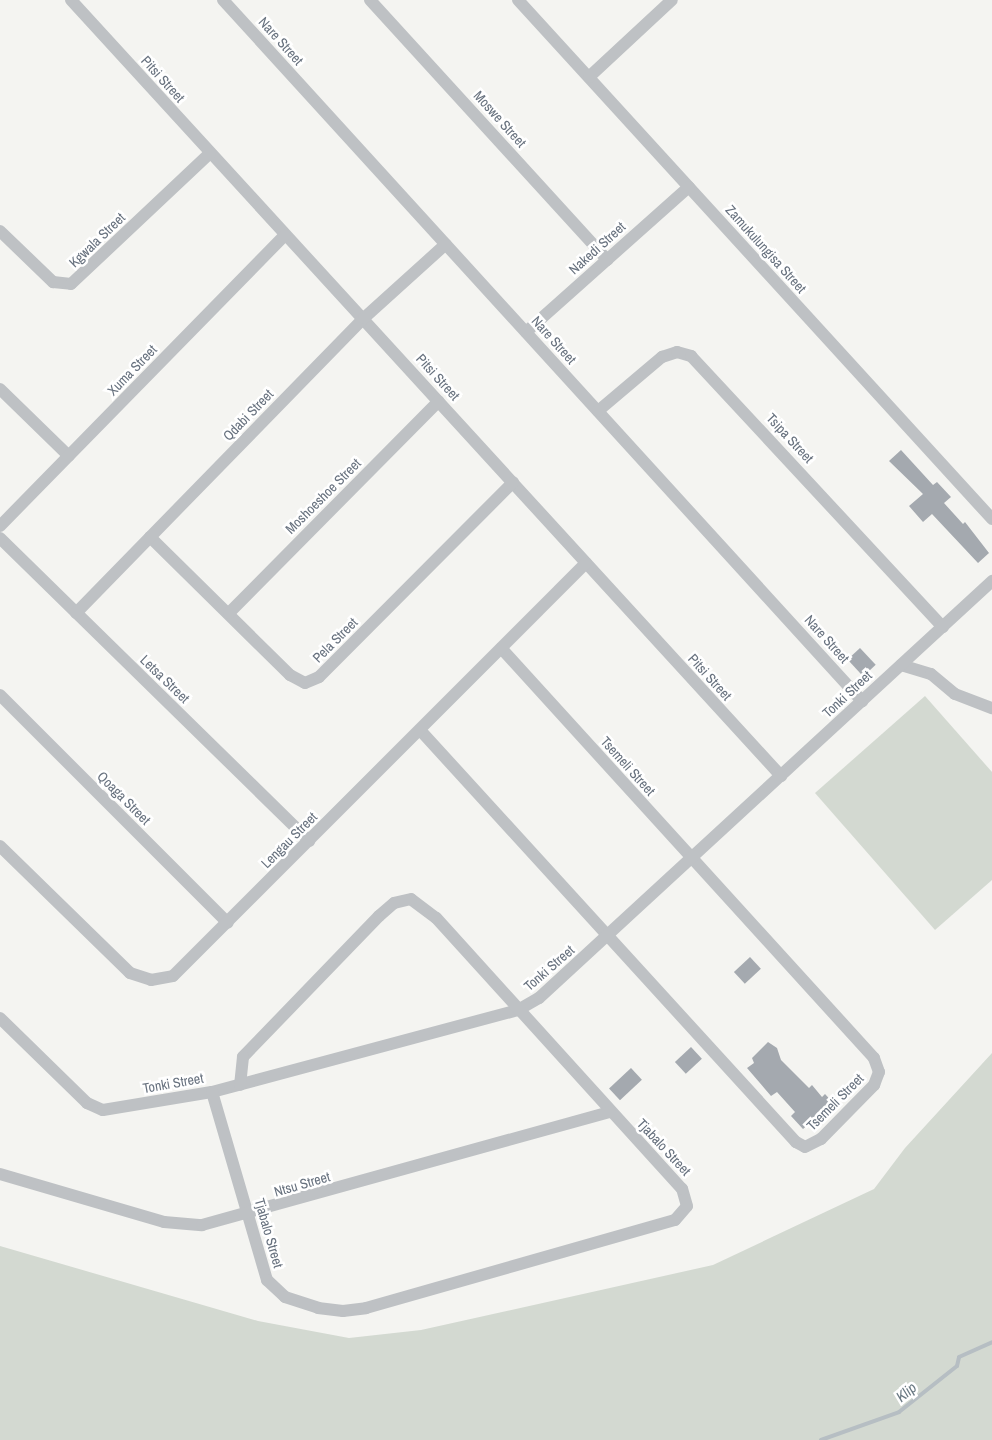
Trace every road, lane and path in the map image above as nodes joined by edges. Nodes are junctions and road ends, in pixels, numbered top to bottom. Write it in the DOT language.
graph roads {
  1 [pos="71,0"];
  2 [pos="224,0"];
  3 [pos="370,0"];
  4 [pos="519,0"];
  5 [pos="672,0"];
  6 [pos="589,77"];
  7 [pos="210,153"];
  8 [pos="688,187"];
  9 [pos="0,231"];
  10 [pos="285,235"];
  11 [pos="446,244"];
  12 [pos="607,260"];
  13 [pos="364,318"];
  14 [pos="526,332"];
  15 [pos="0,388"];
  16 [pos="439,401"];
  17 [pos="598,411"];
  18 [pos="69,456"];
  19 [pos="513,482"];
  20 [pos="992,519"];
  21 [pos="0,526"];
  22 [pos="150,537"];
  23 [pos="0,538"];
  24 [pos="586,563"];
  25 [pos="992,581"];
  26 [pos="76,613"];
  27 [pos="228,613"];
  28 [pos="943,626"];
  29 [pos="501,648"];
  30 [pos="901,665"];
  31 [pos="0,695"];
  32 [pos="862,701"];
  33 [pos="992,708"];
  34 [pos="420,730"];
  35 [pos="781,776"];
  36 [pos="309,841"];
  37 [pos="0,846"];
  38 [pos="692,858"];
  39 [pos="228,923"];
  40 [pos="607,936"];
  41 [pos="518,1010"];
  42 [pos="0,1018"];
  43 [pos="240,1084"];
  44 [pos="212,1092"];
  45 [pos="610,1112"];
  46 [pos="0,1174"];
  47 [pos="248,1214"];
  1 -- 7 [label="street, Pitsi Street"];
  2 -- 11 [label="street, Nare Street"];
  3 -- 12 [label="street, Moswe Street"];
  4 -- 6 [label="street, Zamukulungisa Street"];
  5 -- 6 [label="street"];
  6 -- 8 [label="street, Zamukulungisa Street"];
  7 -- 9 [label="street, Kgwala Street"];
  7 -- 10 [label="street, Pitsi Street"];
  8 -- 12 [label="street, Nakedi Street"];
  8 -- 20 [label="street, Zamukulungisa Street"];
  10 -- 13 [label="street, Pitsi Street"];
  10 -- 18 [label="street, Xuma Street"];
  11 -- 13 [label="street, Qdabi Street"];
  11 -- 14 [label="street, Nare Street"];
  12 -- 14 [label="street, Nakedi Street"];
  13 -- 16 [label="street, Pitsi Street"];
  13 -- 22 [label="street, Qdabi Street"];
  14 -- 17 [label="street, Nare Street"];
  15 -- 18 [label="street"];
  16 -- 19 [label="street, Pitsi Street"];
  16 -- 27 [label="street, Moshoeshoe Street"];
  17 -- 28 [label="street, Tsipa Street"];
  17 -- 32 [label="street, Nare Street"];
  18 -- 21 [label="street, Xuma Street"];
  19 -- 24 [label="street, Pitsi Street"];
  19 -- 27 [label="street, Pela Street"];
  22 -- 26 [label="street, Qdabi Street"];
  22 -- 27 [label="street, Pela Street"];
  23 -- 26 [label="street, Letsa Street"];
  24 -- 29 [label="street, Lengau Street"];
  24 -- 35 [label="street, Pitsi Street"];
  25 -- 28 [label="street, Tonki Street"];
  26 -- 36 [label="street, Letsa Street"];
  28 -- 30 [label="street, Tonki Street"];
  29 -- 34 [label="street, Lengau Street"];
  29 -- 38 [label="street, Tsemeli Street"];
  30 -- 32 [label="street, Tonki Street"];
  30 -- 33 [label="street"];
  31 -- 39 [label="street, Qoaga Street"];
  32 -- 35 [label="street, Tonki Street"];
  34 -- 36 [label="street, Lengau Street"];
  34 -- 40 [label="street, Tsemeli Street"];
  35 -- 38 [label="street, Tonki Street"];
  36 -- 39 [label="street, Lengau Street"];
  37 -- 39 [label="street, Lengau Street"];
  38 -- 40 [label="street, Tonki Street"];
  38 -- 40 [label="street, Tsemeli Street"];
  40 -- 41 [label="street, Tonki Street"];
  41 -- 43 [label="street, Tonki Street"];
  41 -- 43 [label="street, Tjabalo Street"];
  41 -- 45 [label="street, Tjabalo Street"];
  42 -- 44 [label="street, Tonki Street"];
  43 -- 44 [label="street, Tonki Street"];
  44 -- 47 [label="street, Tjabalo Street"];
  45 -- 47 [label="street, Ntsu Street"];
  45 -- 47 [label="street, Tjabalo Street"];
  46 -- 47 [label="street, Ntsu Street"];
}
